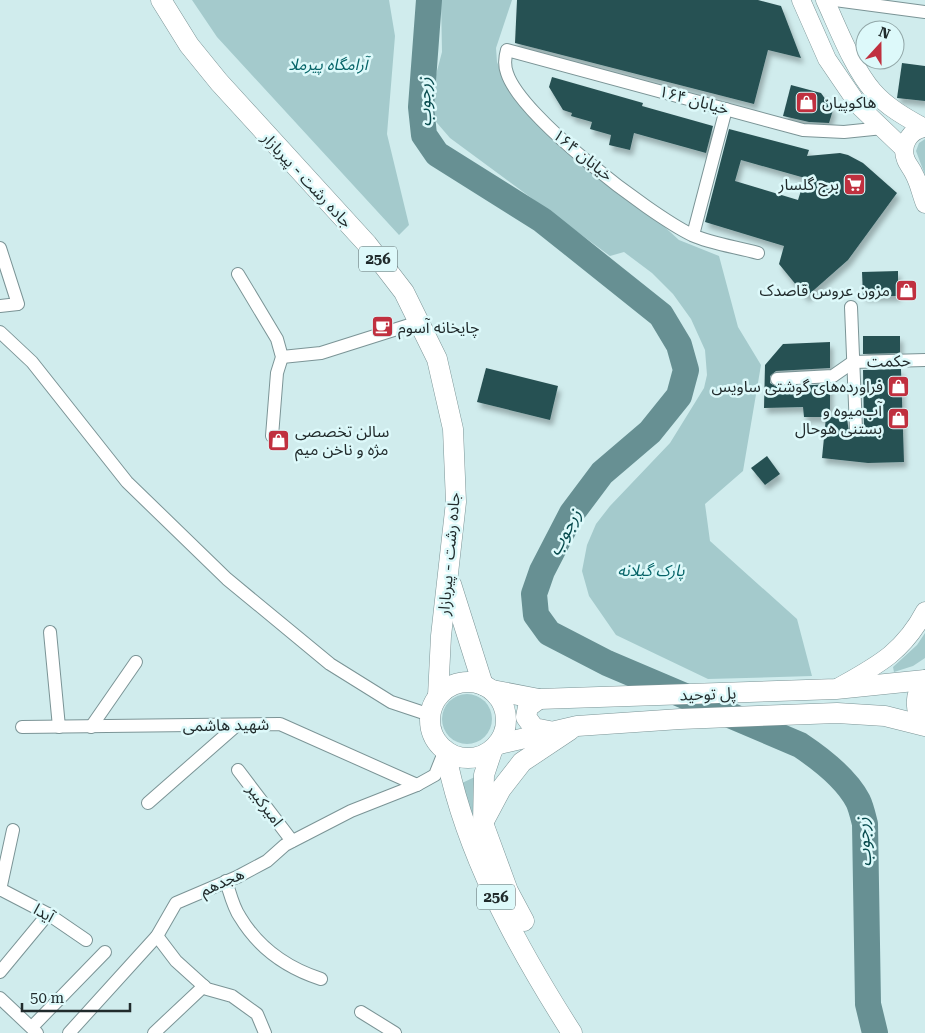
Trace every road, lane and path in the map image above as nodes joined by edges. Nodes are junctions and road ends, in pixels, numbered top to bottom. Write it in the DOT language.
graph roads {
  1 [pos="161,0"];
  2 [pos="801,0"];
  3 [pos="825,0"];
  4 [pos="835,0"];
  5 [pos="925,12"];
  6 [pos="507,50"];
  7 [pos="726,109"];
  8 [pos="883,128"];
  9 [pos="924,128"];
  10 [pos="903,148"];
  11 [pos="925,204"];
  12 [pos="693,235"];
  13 [pos="0,248"];
  14 [pos="758,253"];
  15 [pos="238,274"];
  16 [pos="0,306"];
  17 [pos="851,308"];
  18 [pos="419,322"];
  19 [pos="0,332"];
  20 [pos="282,356"];
  21 [pos="925,360"];
  22 [pos="854,362"];
  23 [pos="777,379"];
  24 [pos="856,428"];
  25 [pos="272,436"];
  26 [pos="449,578"];
  27 [pos="925,611"];
  28 [pos="50,632"];
  29 [pos="136,662"];
  30 [pos="925,680"];
  31 [pos="488,687"];
  32 [pos="836,689"];
  33 [pos="438,696"];
  34 [pos="539,699"];
  35 [pos="430,714"];
  36 [pos="237,725"];
  37 [pos="925,725"];
  38 [pos="91,726"];
  39 [pos="576,726"];
  40 [pos="22,727"];
  41 [pos="59,727"];
  42 [pos="549,731"];
  43 [pos="495,747"];
  44 [pos="445,750"];
  45 [pos="238,770"];
  46 [pos="417,785"];
  47 [pos="148,803"];
  48 [pos="483,823"];
  49 [pos="14,830"];
  50 [pos="292,841"];
  51 [pos="2,870"];
  52 [pos="226,881"];
  53 [pos="0,890"];
  54 [pos="48,914"];
  55 [pos="157,936"];
  56 [pos="86,940"];
  57 [pos="105,952"];
  58 [pos="0,972"];
  59 [pos="320,979"];
  60 [pos="204,986"];
  61 [pos="1,1001"];
  62 [pos="361,1012"];
  63 [pos="35,1030"];
  64 [pos="69,1033"];
  65 [pos="154,1033"];
  66 [pos="265,1033"];
  67 [pos="395,1033"];
  68 [pos="572,1033"];
  69 [pos="584,1033"];
  1 -- 18 [label="main road, جاده رشت - پیربازار / 256"];
  2 -- 8 [label="main road"];
  3 -- 9 [label="main road"];
  4 -- 5 [label="street"];
  6 -- 7 [label="street, ۱۶۴ خیابان"];
  6 -- 12 [label="street, خیابان ۱۶۴"];
  7 -- 8 [label="street, ۱۶۴ خیابان"];
  7 -- 12 [label="street"];
  8 -- 10 [label="main road"];
  9 -- 10 [label="main road"];
  10 -- 11 [label="main road"];
  12 -- 14 [label="street, خیابان ۱۶۴"];
  13 -- 16 [label="street"];
  15 -- 20 [label="street"];
  17 -- 22 [label="street, حکمت"];
  18 -- 20 [label="street"];
  18 -- 26 [label="main road, جاده رشت - پیربازار / 256"];
  19 -- 35 [label="street"];
  20 -- 25 [label="street"];
  21 -- 22 [label="street, حکمت"];
  22 -- 23 [label="street, حکمت"];
  22 -- 24 [label="street, حکمت"];
  26 -- 31 [label="main road"];
  26 -- 33 [label="main road, جاده رشت - پیربازار / 256"];
  27 -- 32 [label="main road"];
  28 -- 41 [label="street"];
  29 -- 38 [label="street"];
  30 -- 32 [label="main road, پل توحید"];
  30 -- 37 [label="main road"];
  31 -- 33 [label="main road"];
  31 -- 34 [label="main road, پل توحید"];
  31 -- 43 [label="main road, 256"];
  32 -- 34 [label="main road, پل توحید"];
  33 -- 35 [label="main road, 256"];
  34 -- 42 [label="main road"];
  35 -- 44 [label="main road, 256"];
  36 -- 38 [label="street, شهید هاشمی"];
  36 -- 46 [label="street, شهید هاشمی"];
  36 -- 47 [label="street"];
  37 -- 39 [label="main road, پل توحید"];
  38 -- 41 [label="street, شهید هاشمی"];
  39 -- 42 [label="main road, پل توحید"];
  39 -- 48 [label="main road"];
  40 -- 41 [label="street, شهید هاشمی"];
  42 -- 43 [label="main road, پل توحید"];
  43 -- 44 [label="main road"];
  43 -- 48 [label="main road, 256"];
  44 -- 46 [label="street, هجدهم"];
  44 -- 68 [label="main road, 256"];
  45 -- 50 [label="street, امیرکبیر"];
  46 -- 50 [label="street, هجدهم"];
  48 -- 69 [label="main road, 256"];
  49 -- 51 [label="street"];
  50 -- 52 [label="street, هجدهم"];
  51 -- 53 [label="street"];
  52 -- 55 [label="street, هجدهم"];
  52 -- 59 [label="street"];
  53 -- 54 [label="street, آیدا"];
  54 -- 56 [label="street, آیدا"];
  54 -- 58 [label="street"];
  55 -- 60 [label="street"];
  55 -- 64 [label="street, هجدهم"];
  57 -- 63 [label="street"];
  60 -- 65 [label="street"];
  60 -- 66 [label="street"];
  61 -- 63 [label="street"];
  62 -- 67 [label="street"];
}
